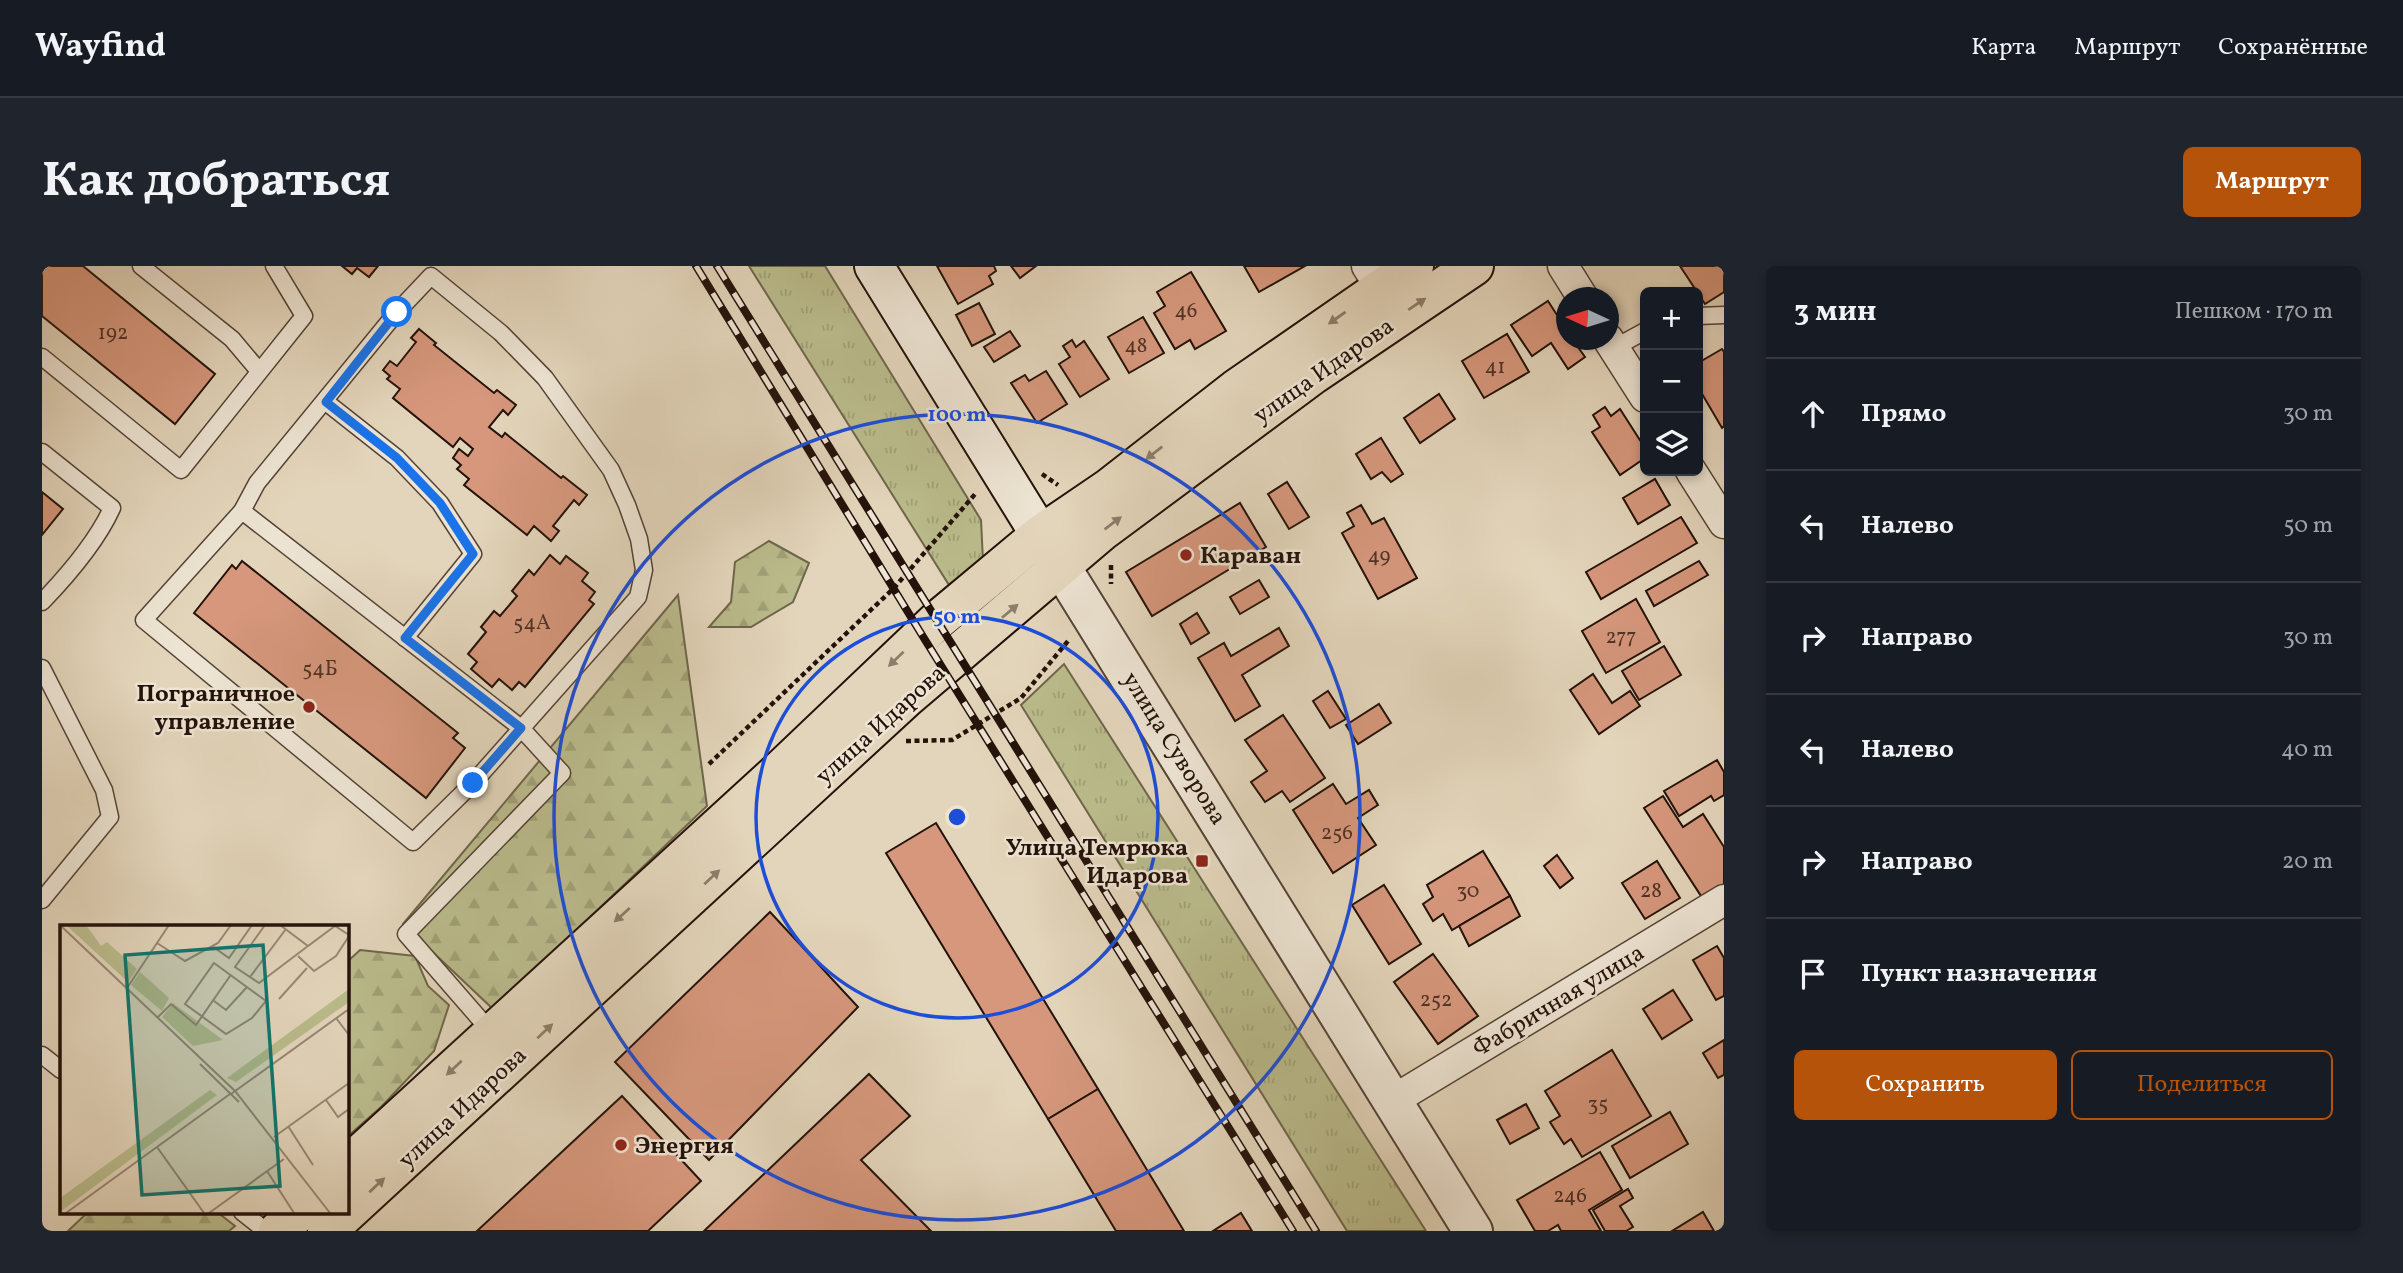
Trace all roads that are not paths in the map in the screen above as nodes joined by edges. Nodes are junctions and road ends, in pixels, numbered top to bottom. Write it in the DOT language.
graph roads {
  1 [pos="141,266"];
  2 [pos="274,266"];
  3 [pos="874,266"];
  4 [pos="1413,266"];
  5 [pos="1474,266"];
  6 [pos="1563,266"];
  7 [pos="1374,277"];
  8 [pos="1576,287"];
  9 [pos="1724,315"];
  10 [pos="1703,316"];
  11 [pos="1640,333"];
  12 [pos="1619,340"];
  13 [pos="1615,350"];
  14 [pos="42,357"];
  15 [pos="259,372"];
  16 [pos="1640,389"];
  17 [pos="326,402"];
  18 [pos="42,452"];
  19 [pos="1694,476"];
  20 [pos="242,511"];
  21 [pos="1724,523"];
  22 [pos="1040,535"];
  23 [pos="1061,567"];
  24 [pos="42,601"];
  25 [pos="405,638"];
  26 [pos="42,668"];
  27 [pos="521,728"];
  28 [pos="42,900"];
  29 [pos="1724,900"];
  30 [pos="492,1033"];
  31 [pos="42,1055"];
  32 [pos="60,1069"];
  33 [pos="1392,1101"];
  34 [pos="348,1165"];
  35 [pos="348,1212"];
  36 [pos="245,1214"];
  37 [pos="297,1214"];
  38 [pos="345,1214"];
  39 [pos="267,1231"];
  40 [pos="278,1231"];
  41 [pos="327,1231"];
  42 [pos="1473,1231"];
  1 -- 15 [label="lane"];
  2 -- 15 [label="lane"];
  3 -- 22 [label="street, улица Суворова"];
  4 -- 7 [label="main road, улица Идарова"];
  23 -- 5 [label="main road, улица Идарова, one-way"];
  6 -- 8 [label="street"];
  7 -- 22 [label="main road, улица Идарова, one-way"];
  9 -- 10 [label="lane"];
  11 -- 12 [label="lane"];
  13 -- 16 [label="street"];
  14 -- 15 [label="lane"];
  17 -- 20 [label="lane"];
  17 -- 25 [label="lane"];
  17 -- 27 [label="lane"];
  18 -- 24 [label="lane"];
  19 -- 21 [label="street"];
  20 -- 25 [label="lane"];
  20 -- 27 [label="lane"];
  22 -- 23 [label="street, улица Суворова"];
  22 -- 30 [label="main road, улица Идарова, one-way"];
  23 -- 33 [label="street, улица Суворова"];
  35 -- 23 [label="main road, улица Идарова, one-way"];
  25 -- 27 [label="lane"];
  26 -- 28 [label="lane"];
  27 -- 30 [label="lane"];
  29 -- 33 [label="street, Фабричная улица"];
  30 -- 34 [label="main road, улица Идарова, one-way"];
  31 -- 32 [label="lane"];
  33 -- 42 [label="street, улица Суворова"];
  36 -- 39 [label="lane"];
  37 -- 40 [label="main road"];
  41 -- 38 [label="main road, улица Идарова, one-way"];
}
